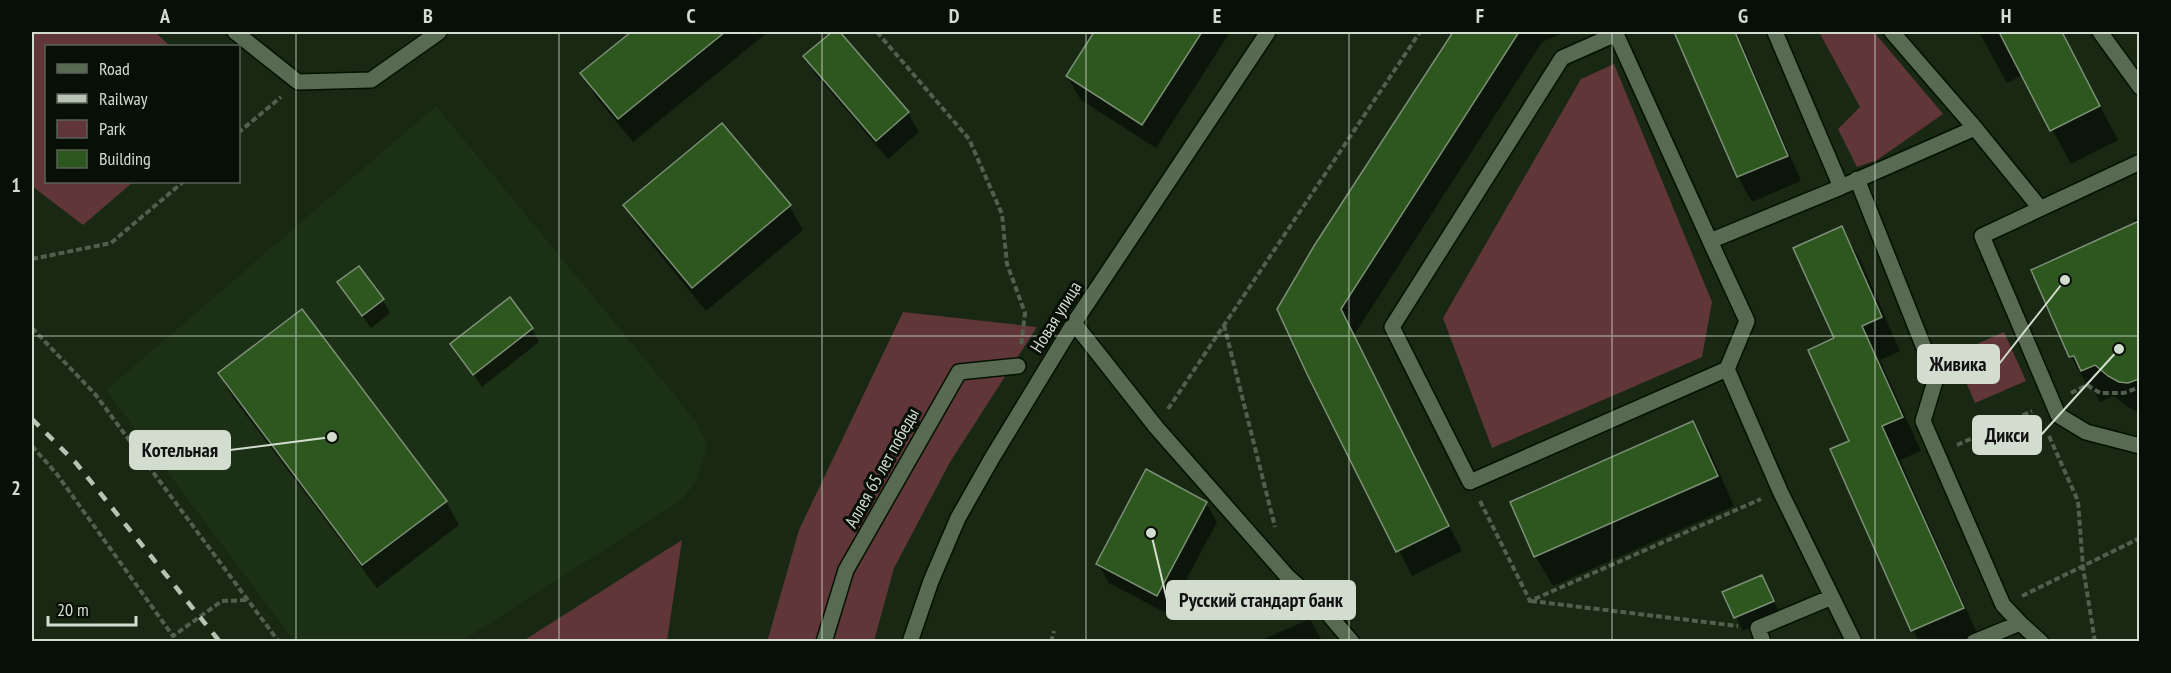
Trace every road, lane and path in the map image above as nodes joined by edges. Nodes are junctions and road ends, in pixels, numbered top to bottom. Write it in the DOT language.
graph roads {
  1 [pos="235,32"];
  2 [pos="877,32"];
  3 [pos="1268,32"];
  4 [pos="1420,32"];
  5 [pos="1774,32"];
  6 [pos="1892,32"];
  7 [pos="2100,32"];
  8 [pos="436,35"];
  9 [pos="298,82"];
  10 [pos="2139,87"];
  11 [pos="1975,128"];
  12 [pos="240,131"];
  13 [pos="2139,162"];
  14 [pos="1857,179"];
  15 [pos="182,183"];
  16 [pos="1841,187"];
  17 [pos="2040,208"];
  18 [pos="1710,241"];
  19 [pos="32,259"];
  20 [pos="1074,323"];
  21 [pos="1224,324"];
  22 [pos="32,328"];
  23 [pos="1018,366"];
  24 [pos="1727,369"];
  25 [pos="2139,387"];
  26 [pos="2051,402"];
  27 [pos="1156,427"];
  28 [pos="2046,429"];
  29 [pos="32,446"];
  30 [pos="2139,446"];
  31 [pos="1937,454"];
  32 [pos="1470,482"];
  33 [pos="1780,491"];
  34 [pos="1276,530"];
  35 [pos="2139,538"];
  36 [pos="2083,567"];
  37 [pos="1832,597"];
  38 [pos="248,600"];
  39 [pos="1530,601"];
  40 [pos="2003,605"];
  41 [pos="2020,623"];
  42 [pos="1054,631"];
  43 [pos="1761,635"];
  44 [pos="279,642"];
  45 [pos="824,642"];
  46 [pos="910,642"];
  47 [pos="1051,642"];
  48 [pos="1352,642"];
  49 [pos="1854,642"];
  50 [pos="1974,642"];
  51 [pos="2041,642"];
  52 [pos="2095,642"];
  1 -- 9 [label="street"];
  2 -- 23 [label="path"];
  3 -- 20 [label="street, Новая улица"];
  4 -- 21 [label="path"];
  5 -- 16 [label="street"];
  6 -- 11 [label="street"];
  7 -- 10 [label="street"];
  8 -- 9 [label="street"];
  9 -- 12 [label="path"];
  11 -- 14 [label="street"];
  11 -- 17 [label="street"];
  13 -- 17 [label="street"];
  14 -- 16 [label="street"];
  14 -- 31 [label="street"];
  15 -- 19 [label="path"];
  16 -- 18 [label="street"];
  17 -- 26 [label="street"];
  18 -- 24 [label="street"];
  18 -- 32 [label="street"];
  20 -- 27 [label="street"];
  20 -- 46 [label="street, Новая улица"];
  21 -- 27 [label="path"];
  21 -- 34 [label="path"];
  22 -- 38 [label="path"];
  23 -- 45 [label="street, Аллея 65 лет победы"];
  24 -- 32 [label="street"];
  24 -- 33 [label="street"];
  25 -- 26 [label="path"];
  26 -- 30 [label="street"];
  26 -- 31 [label="path"];
  27 -- 48 [label="street"];
  28 -- 36 [label="path"];
  29 -- 38 [label="path"];
  31 -- 40 [label="street"];
  32 -- 39 [label="path"];
  33 -- 37 [label="street"];
  33 -- 39 [label="path"];
  35 -- 36 [label="path"];
  36 -- 40 [label="path"];
  36 -- 52 [label="path"];
  37 -- 43 [label="street"];
  37 -- 49 [label="street"];
  38 -- 44 [label="path"];
  39 -- 43 [label="path"];
  40 -- 41 [label="street"];
  41 -- 50 [label="street"];
  41 -- 51 [label="street"];
  42 -- 47 [label="path"];
}
